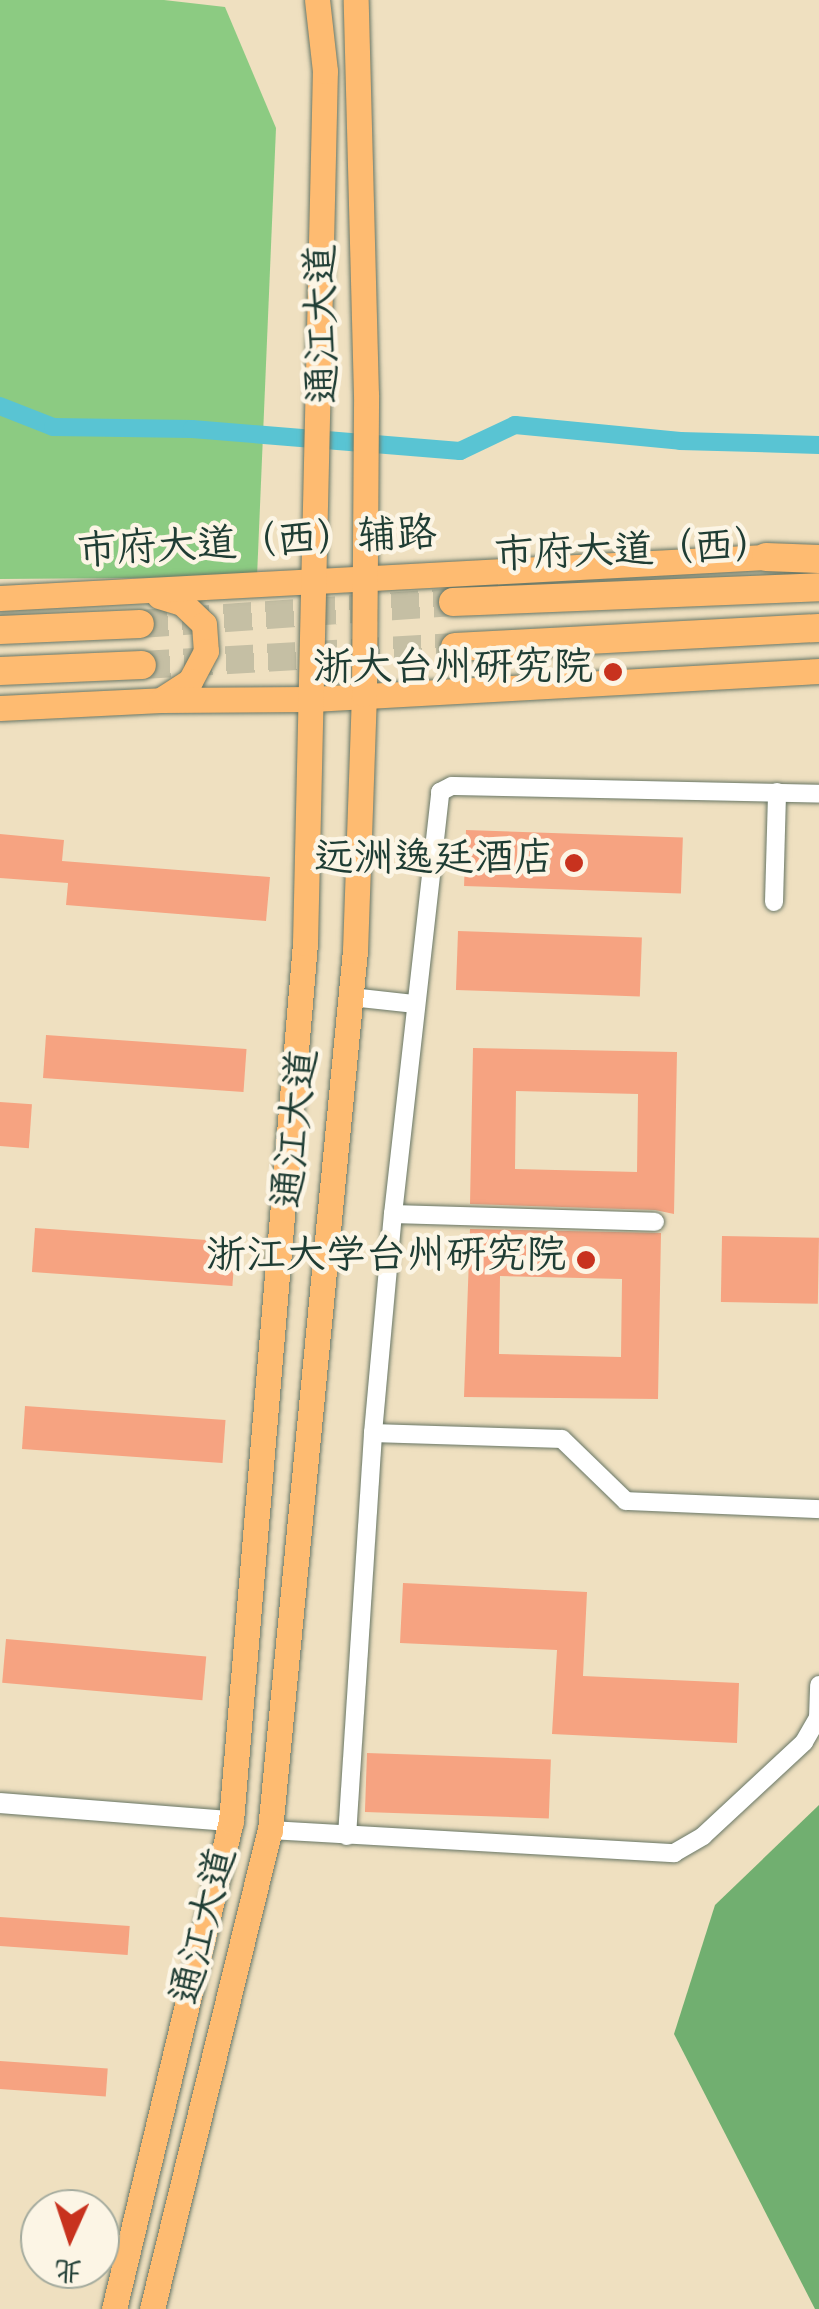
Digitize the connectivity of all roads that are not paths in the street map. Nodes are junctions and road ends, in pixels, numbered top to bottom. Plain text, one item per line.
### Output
1 (317, 0) edge
2 (356, 0) edge
3 (318, 431) junction
4 (365, 433) junction
5 (766, 557) joint
6 (819, 557) edge
7 (364, 576) junction
8 (314, 581) junction
9 (819, 587) edge
10 (150, 593) junction
11 (0, 598) edge
12 (453, 602) tunnel mouth
13 (140, 624) tunnel mouth
14 (0, 630) edge
15 (811, 630) edge
16 (455, 647) tunnel mouth
17 (142, 665) tunnel mouth
18 (0, 671) edge
19 (819, 671) edge
20 (364, 694) junction
21 (312, 699) junction
22 (161, 700) junction
23 (0, 708) edge
24 (776, 792) junction
25 (819, 794) edge
26 (774, 902) dead end
27 (351, 997) junction
28 (414, 1004) junction
29 (393, 1214) junction
30 (655, 1222) dead end
31 (372, 1433) junction
32 (819, 1509) edge
33 (819, 1685) edge
34 (0, 1804) edge
35 (231, 1822) junction
36 (270, 1830) junction
37 (347, 1836) junction
38 (114, 2309) edge
39 (152, 2309) edge

1 - 3 main road, 通江大道
2 - 4 main road, 通江大道
3 - 4 main road
3 - 8 main road, 通江大道
4 - 7 main road, 通江大道
5 - 6 highway
5 - 7 main road, 市府大道（西）辅路
7 - 8 main road, 市府大道（西）辅路
7 - 20 main road, 通江大道
8 - 10 main road, 市府大道（西）辅路
8 - 21 main road, 通江大道
9 - 12 highway, 市府大道（西）
10 - 11 main road, 市府大道（西）辅路
10 - 22 main road
13 - 14 highway
15 - 16 highway, 市府大道（西）
17 - 18 highway
19 - 20 main road
20 - 21 main road
20 - 27 main road, 通江大道
21 - 22 main road
21 - 35 main road, 通江大道
22 - 23 main road
24 - 25 street
24 - 26 street
24 - 28 street
27 - 28 street
27 - 36 main road, 通江大道
28 - 29 street
29 - 30 street
29 - 31 street
31 - 32 street
31 - 37 street
33 - 37 street
34 - 35 street
35 - 38 main road, 通江大道
36 - 37 street
36 - 39 main road, 通江大道

